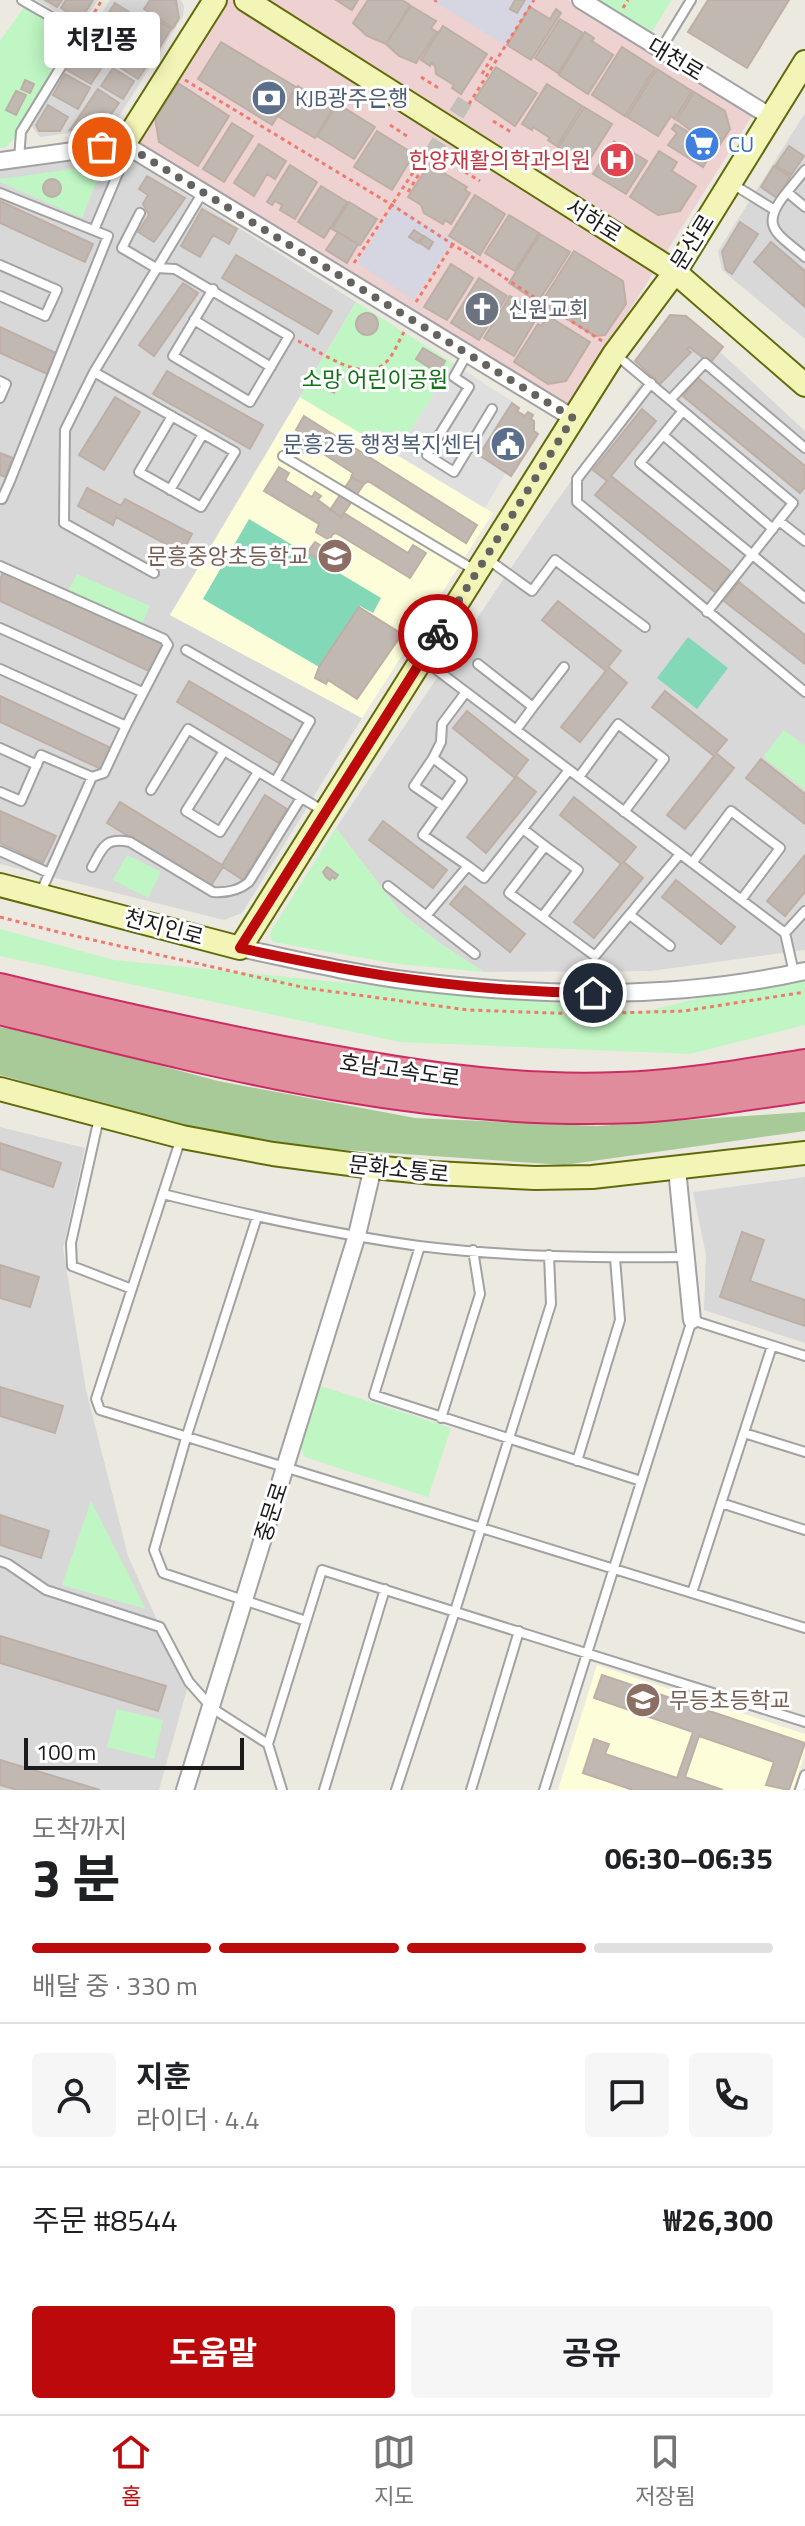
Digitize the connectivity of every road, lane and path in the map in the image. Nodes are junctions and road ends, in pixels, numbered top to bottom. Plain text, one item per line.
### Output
1 (22, 0) edge
2 (102, 0) edge
3 (215, 0) edge
4 (246, 0) edge
5 (534, 0) edge
6 (581, 0) edge
7 (691, 0) edge
8 (81, 34) junction
9 (660, 50) junction
10 (492, 57) dead end
11 (805, 62) edge
12 (482, 74) dead end
13 (180, 77) dead end
14 (421, 77) dead end
15 (440, 89) dead end
16 (469, 104) tunnel mouth
17 (771, 117) junction
18 (493, 121) dead end
19 (390, 125) dead end
20 (511, 132) dead end
21 (410, 138) dead end
22 (427, 151) tunnel mouth
23 (123, 155) junction
24 (19, 159) junction
25 (0, 161) edge
26 (805, 170) edge
27 (465, 172) dead end
28 (419, 174) dead end
29 (480, 181) dead end
30 (730, 183) junction
31 (203, 192) junction
32 (408, 192) dead end
33 (787, 192) junction
34 (0, 193) edge
35 (392, 205) junction
36 (805, 207) edge
37 (773, 209) junction
38 (140, 213) dead end
39 (94, 230) junction
40 (453, 244) junction
41 (805, 257) edge
42 (354, 263) dead end
43 (0, 265) edge
44 (156, 268) junction
45 (675, 272) junction
46 (213, 289) junction
47 (0, 296) edge
48 (416, 302) dead end
49 (194, 320) junction
50 (404, 332) dead end
51 (289, 336) junction
52 (610, 348) junction
53 (467, 354) junction
54 (271, 367) junction
55 (94, 372) junction
56 (0, 381) edge
57 (651, 383) junction
58 (805, 385) edge
59 (0, 398) edge
60 (670, 400) junction
61 (492, 409) dead end
62 (682, 412) junction
63 (172, 416) junction
64 (573, 418) junction
65 (203, 434) junction
66 (663, 435) junction
67 (805, 448) edge
68 (283, 456) dead end
69 (170, 490) junction
70 (0, 499) edge
71 (776, 525) junction
72 (805, 541) edge
73 (753, 554) junction
74 (482, 564) junction
75 (0, 566) edge
76 (154, 573) dead end
77 (805, 598) edge
78 (707, 612) junction
79 (645, 627) dead end
80 (0, 628) edge
81 (186, 650) dead end
82 (422, 659) junction
83 (478, 664) dead end
84 (564, 667) dead end
85 (0, 669) edge
86 (142, 692) junction
87 (466, 692) junction
88 (805, 692) edge
89 (533, 707) junction
90 (126, 726) junction
91 (516, 730) junction
92 (0, 748) edge
93 (224, 751) junction
94 (433, 758) junction
95 (37, 765) junction
96 (569, 770) junction
97 (258, 772) junction
98 (92, 777) junction
99 (579, 777) junction
100 (275, 782) junction
101 (151, 790) dead end
102 (0, 792) edge
103 (301, 798) junction
104 (443, 806) junction
105 (624, 812) junction
106 (325, 813) junction
107 (523, 829) junction
108 (545, 846) junction
109 (0, 851) edge
110 (680, 854) junction
111 (692, 863) junction
112 (468, 866) junction
113 (92, 867) dead end
114 (49, 873) junction
115 (0, 885) edge
116 (388, 886) dead end
117 (39, 895) junction
118 (741, 900) junction
119 (805, 911) edge
120 (630, 915) junction
121 (426, 916) junction
122 (542, 917) junction
123 (785, 933) junction
124 (670, 946) dead end
125 (240, 948) junction
126 (475, 954) dead end
127 (800, 972) edge
128 (0, 988) edge
129 (0, 1010) edge
130 (805, 1064) edge
131 (805, 1087) edge
132 (0, 1089) edge
133 (100, 1115) junction
134 (182, 1137) junction
135 (805, 1153) edge
136 (373, 1167) junction
137 (677, 1169) junction
138 (163, 1194) junction
139 (257, 1217) junction
140 (357, 1235) junction
141 (420, 1246) junction
142 (473, 1250) junction
143 (549, 1255) junction
144 (687, 1257) junction
145 (615, 1258) junction
146 (132, 1289) junction
147 (692, 1320) junction
148 (772, 1346) junction
149 (805, 1356) edge
150 (441, 1418) junction
151 (744, 1433) junction
152 (186, 1438) junction
153 (508, 1439) junction
154 (805, 1452) edge
155 (577, 1461) junction
156 (285, 1467) junction
157 (641, 1481) junction
158 (721, 1503) junction
159 (481, 1528) junction
160 (805, 1530) edge
161 (0, 1561) edge
162 (614, 1568) junction
163 (385, 1589) junction
164 (692, 1593) junction
165 (243, 1600) junction
166 (455, 1611) junction
167 (306, 1621) junction
168 (805, 1628) edge
169 (519, 1631) junction
170 (587, 1652) junction
171 (212, 1708) junction
172 (805, 1722) edge
173 (268, 1744) junction
174 (805, 1775) edge
175 (185, 1790) edge
176 (282, 1790) edge
177 (324, 1790) edge
178 (396, 1790) edge
179 (471, 1790) edge
180 (544, 1790) edge
181 (800, 1790) edge

1 - 8 lane
2 - 8 path
3 - 23 street
4 - 45 street, 서하로
5 - 16 path
6 - 9 street, 대천로
7 - 9 lane
8 - 24 lane
9 - 17 street, 대천로
10 - 12 path
11 - 17 street, 문산로
13 - 35 path
14 - 15 path
17 - 30 street, 문산로
18 - 20 path
19 - 21 path
22 - 35 path
23 - 24 street
23 - 31 street
23 - 39 lane
24 - 25 street
26 - 33 lane
27 - 29 path
28 - 32 path
30 - 37 lane
30 - 45 street, 문산로
31 - 44 lane
31 - 53 street
33 - 36 lane
33 - 37 lane
34 - 39 lane
35 - 40 path
35 - 42 path
37 - 41 lane
38 - 44 lane
39 - 70 lane
40 - 48 path
40 - 52 path
43 - 47 lane
44 - 46 lane
44 - 55 lane
45 - 52 street, 문산로
45 - 58 street, 서하로
46 - 49 lane
46 - 51 lane
49 - 54 lane
49 - 54 lane
50 - 51 path
51 - 54 lane
52 - 57 lane
52 - 64 street, 문산로
53 - 61 lane
53 - 64 street
55 - 63 lane
55 - 76 lane
56 - 59 lane
57 - 60 lane
57 - 78 lane
60 - 62 lane
60 - 67 lane
62 - 66 lane
62 - 71 lane
63 - 65 lane
63 - 69 lane
64 - 74 street, 문산로
65 - 69 lane
65 - 69 lane
66 - 71 lane
66 - 73 lane
68 - 74 lane
71 - 72 lane
71 - 73 lane
73 - 77 lane
73 - 78 lane
74 - 79 lane
74 - 82 street, 문산로
75 - 86 lane
78 - 88 lane
80 - 86 lane
81 - 100 lane
82 - 87 lane
82 - 106 street, 문산로
83 - 89 lane
84 - 89 lane
85 - 90 lane
86 - 90 lane
87 - 91 lane
87 - 94 lane
89 - 91 lane
90 - 98 lane
91 - 96 lane
92 - 95 lane
93 - 97 lane
93 - 97 lane
93 - 101 lane
94 - 104 lane
94 - 104 lane
95 - 98 lane
95 - 102 lane
96 - 99 lane
96 - 107 lane
97 - 100 lane
98 - 114 lane
99 - 105 lane
99 - 105 lane
100 - 103 lane
103 - 106 lane
103 - 113 lane
104 - 112 lane
105 - 110 lane
106 - 125 street, 문산로
107 - 108 lane
107 - 112 lane
108 - 122 lane
108 - 122 lane
109 - 114 lane
110 - 111 lane
110 - 120 lane
111 - 118 lane
111 - 118 lane
112 - 121 lane
114 - 117 lane
115 - 117 street, 천지인로
116 - 121 lane
117 - 125 street, 천지인로
118 - 123 lane
119 - 123 lane
120 - 122 lane
120 - 124 lane
121 - 126 lane
123 - 127 lane
125 - 127 street, 천지인로
128 - 130 highway, 호남고속도로
129 - 131 highway, 호남고속도로
132 - 133 street, 문화소통로
133 - 134 street, 문화소통로
133 - 146 lane
134 - 136 street, 문화소통로
134 - 138 lane
135 - 137 street, 문화소통로
136 - 137 street, 문화소통로
136 - 140 street, 중문로
137 - 144 street
138 - 139 lane
138 - 146 lane
139 - 140 lane
139 - 152 lane
140 - 141 lane
140 - 156 street, 중문로
141 - 142 lane
141 - 150 lane
142 - 143 lane
142 - 150 lane
143 - 145 lane
143 - 153 lane
144 - 145 lane
144 - 147 street
145 - 155 lane
146 - 152 lane
147 - 148 lane
147 - 157 lane
148 - 149 lane
148 - 151 lane
150 - 153 lane
151 - 154 lane
151 - 158 lane
152 - 156 lane
152 - 165 lane
153 - 155 lane
153 - 159 lane
155 - 157 lane
156 - 159 lane
156 - 165 street, 중문로
157 - 162 lane
158 - 160 lane
158 - 164 lane
159 - 162 lane
159 - 166 lane
161 - 171 lane
162 - 164 lane
162 - 170 lane
163 - 166 lane
163 - 167 lane
163 - 177 lane
164 - 168 lane
165 - 167 lane
165 - 171 street, 중문로
166 - 169 lane
166 - 178 lane
167 - 173 lane
169 - 170 lane
169 - 179 lane
170 - 172 lane
170 - 180 lane
171 - 173 lane
171 - 175 street, 중문로
173 - 176 lane
174 - 181 lane

